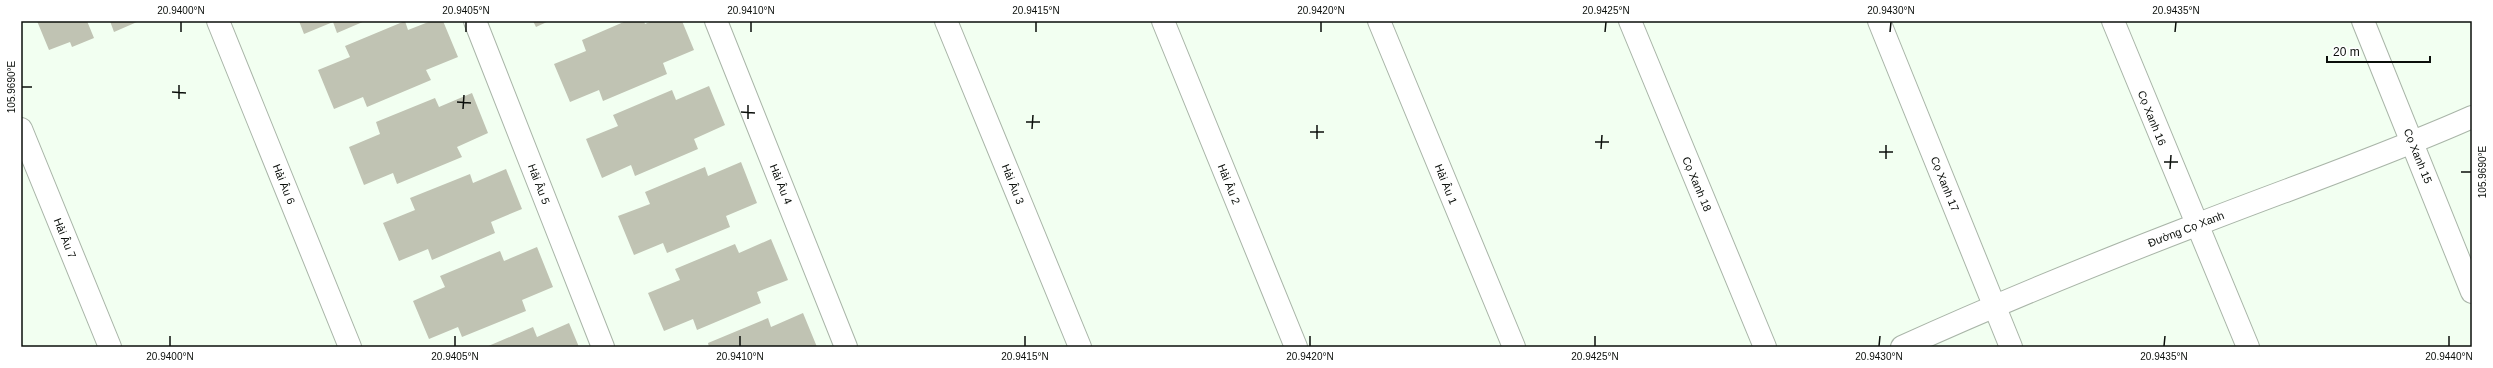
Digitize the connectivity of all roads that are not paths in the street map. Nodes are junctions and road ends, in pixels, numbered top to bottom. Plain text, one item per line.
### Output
1 (218, 21) edge
2 (475, 21) edge
3 (716, 21) edge
4 (946, 21) edge
5 (1163, 21) edge
6 (1379, 21) edge
7 (1630, 21) edge
8 (1879, 21) edge
9 (2113, 21) edge
10 (2363, 21) edge
11 (2472, 117) edge
12 (21, 129) edge
13 (2413, 143) junction
14 (2196, 225) junction
15 (2472, 292) edge
16 (1994, 306) junction
17 (110, 347) edge
18 (350, 347) edge
19 (604, 347) edge
20 (846, 347) edge
21 (1080, 347) edge
22 (1296, 347) edge
23 (1514, 347) edge
24 (1765, 347) edge
25 (1902, 347) edge
26 (2011, 347) edge
27 (2248, 347) edge

1 - 18 street, Hải Âu 6
2 - 19 street, Hải Âu 5
3 - 20 street, Hải Âu 4
4 - 21 street, Hải Âu 3
5 - 22 street, Hải Âu 2
6 - 23 street, Hải Âu 1
7 - 24 street, Cọ Xanh 18
8 - 16 street, Cọ Xanh 17
9 - 14 street, Cọ Xanh 16
10 - 13 street, Cọ Xanh 15
11 - 13 street, Đường Cọ Xanh
12 - 17 street, Hải Âu 7
13 - 14 street, Đường Cọ Xanh
13 - 15 street, Cọ Xanh 15
14 - 16 street, Đường Cọ Xanh
14 - 27 street, Cọ Xanh 16
16 - 25 street, Đường Cọ Xanh
16 - 26 street, Cọ Xanh 17

